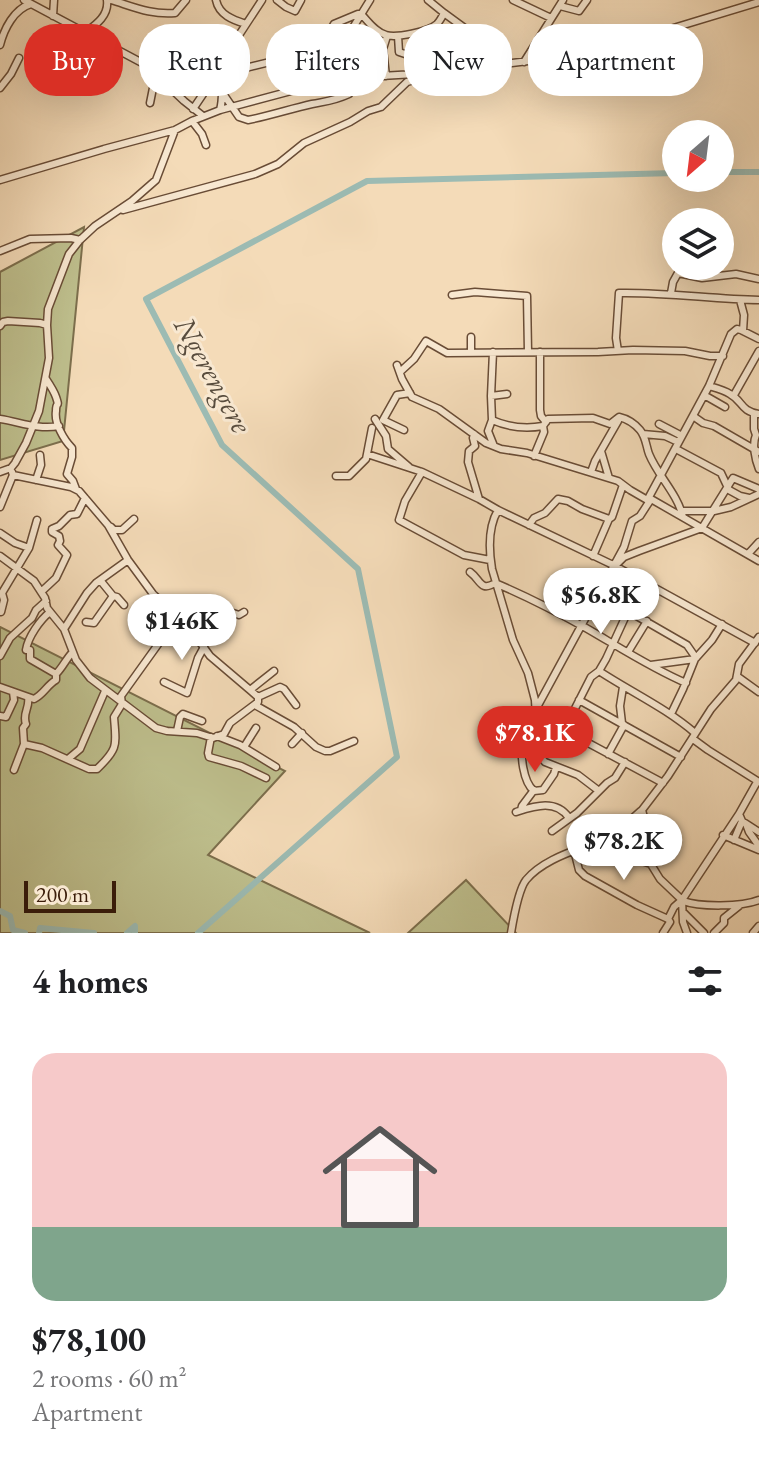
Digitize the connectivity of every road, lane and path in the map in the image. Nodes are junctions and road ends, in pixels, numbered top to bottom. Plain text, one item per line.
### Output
1 (54, 0) edge
2 (109, 0) edge
3 (186, 0) edge
4 (216, 0) edge
5 (262, 0) edge
6 (277, 0) edge
7 (301, 0) edge
8 (370, 0) edge
9 (428, 0) edge
10 (513, 0) edge
11 (587, 0) edge
12 (28, 2) edge
13 (759, 2) edge
14 (561, 3) edge
15 (444, 13) junction
16 (361, 14) junction
17 (53, 16) junction
18 (551, 18) junction
19 (70, 24) edge
20 (97, 24) edge
21 (246, 24) joint
22 (334, 24) edge
23 (355, 24) edge
24 (370, 24) edge
25 (459, 24) edge
26 (388, 36) edge
27 (398, 36) junction
28 (0, 43) edge
29 (404, 54) edge
30 (19, 58) dead end
31 (524, 62) junction
32 (512, 64) edge
33 (404, 82) edge
34 (0, 88) edge
35 (151, 96) edge
36 (179, 96) edge
37 (203, 96) edge
38 (224, 96) edge
39 (225, 96) edge
40 (268, 96) edge
41 (343, 96) edge
42 (150, 103) dead end
43 (232, 107) junction
44 (193, 109) junction
45 (220, 110) junction
46 (203, 116) junction
47 (192, 121) junction
48 (175, 130) junction
49 (206, 145) dead end
50 (0, 180) edge
51 (115, 213) junction
52 (80, 240) junction
53 (0, 251) edge
54 (759, 279) edge
55 (671, 293) junction
56 (452, 295) dead end
57 (740, 300) junction
58 (759, 300) edge
59 (47, 325) junction
60 (0, 326) edge
61 (743, 331) junction
62 (471, 337) dead end
63 (759, 339) edge
64 (618, 351) junction
65 (759, 351) edge
66 (493, 352) junction
67 (528, 352) junction
68 (540, 352) junction
69 (471, 353) junction
70 (723, 356) junction
71 (400, 371) junction
72 (46, 379) junction
73 (709, 386) junction
74 (410, 393) junction
75 (507, 394) dead end
76 (397, 395) junction
77 (704, 395) junction
78 (491, 396) junction
79 (733, 396) junction
80 (756, 413) edge
81 (693, 416) junction
82 (620, 417) junction
83 (0, 419) edge
84 (375, 419) dead end
85 (492, 420) junction
86 (544, 424) junction
87 (648, 424) dead end
88 (659, 424) dead end
89 (59, 426) junction
90 (33, 427) junction
91 (372, 428) dead end
92 (404, 430) dead end
93 (474, 434) junction
94 (646, 434) junction
95 (757, 435) edge
96 (679, 442) junction
97 (494, 446) junction
98 (601, 451) junction
99 (757, 451) edge
100 (367, 454) junction
101 (40, 455) dead end
102 (534, 456) junction
103 (412, 469) junction
104 (759, 469) edge
105 (0, 472) edge
106 (12, 472) junction
107 (422, 472) junction
108 (591, 472) junction
109 (661, 475) junction
110 (336, 476) dead end
111 (609, 478) junction
112 (36, 480) junction
113 (623, 485) junction
114 (727, 487) junction
115 (76, 489) junction
116 (759, 492) edge
117 (85, 498) junction
118 (749, 498) junction
119 (479, 499) junction
120 (650, 500) junction
121 (0, 507) edge
122 (498, 510) junction
123 (714, 511) junction
124 (682, 514) junction
125 (134, 519) dead end
126 (609, 519) junction
127 (37, 520) dead end
128 (108, 525) junction
129 (529, 525) junction
130 (702, 528) junction
131 (0, 533) edge
132 (759, 542) edge
133 (29, 548) junction
134 (748, 554) junction
135 (0, 556) edge
136 (593, 556) junction
137 (128, 560) junction
138 (490, 560) junction
139 (759, 561) edge
140 (614, 566) junction
141 (17, 567) junction
142 (470, 572) dead end
143 (100, 580) junction
144 (644, 581) junction
145 (495, 583) junction
146 (41, 592) junction
147 (113, 596) junction
148 (46, 601) junction
149 (124, 605) dead end
150 (628, 611) junction
151 (1, 612) edge
152 (50, 612) junction
153 (244, 612) dead end
154 (177, 615) junction
155 (57, 621) junction
156 (647, 621) junction
157 (70, 622) junction
158 (86, 622) dead end
159 (722, 624) junction
160 (582, 626) junction
161 (189, 627) junction
162 (64, 629) junction
163 (757, 640) edge
164 (613, 644) junction
165 (204, 647) junction
166 (628, 652) junction
167 (72, 653) junction
168 (0, 656) edge
169 (696, 659) junction
170 (651, 665) junction
171 (274, 671) dead end
172 (599, 671) junction
173 (56, 674) junction
174 (738, 677) junction
175 (164, 682) dead end
176 (686, 683) junction
177 (0, 687) edge
178 (623, 687) junction
179 (250, 690) junction
180 (105, 691) junction
181 (13, 692) junction
182 (759, 692) edge
183 (30, 700) junction
184 (579, 700) junction
185 (256, 701) junction
186 (122, 704) junction
187 (296, 705) dead end
188 (536, 709) junction
189 (671, 714) junction
190 (0, 716) edge
191 (536, 718) junction
192 (202, 721) dead end
193 (623, 724) junction
194 (256, 728) dead end
195 (564, 730) junction
196 (177, 731) junction
197 (302, 733) junction
198 (214, 736) junction
199 (694, 736) junction
200 (354, 741) dead end
201 (523, 743) junction
202 (24, 744) junction
203 (292, 744) dead end
204 (244, 747) junction
205 (608, 754) junction
206 (681, 757) junction
207 (540, 758) junction
208 (68, 759) junction
209 (625, 762) junction
210 (276, 767) dead end
211 (556, 767) junction
212 (14, 770) dead end
213 (524, 770) junction
214 (266, 778) dead end
215 (758, 782) edge
216 (663, 783) junction
217 (534, 790) junction
218 (599, 791) junction
219 (642, 810) junction
220 (569, 818) junction
221 (742, 820) junction
222 (552, 831) dead end
223 (759, 832) edge
224 (723, 835) junction
225 (601, 839) junction
226 (734, 840) junction
227 (759, 848) edge
228 (574, 850) junction
229 (651, 864) junction
230 (682, 900) junction
231 (759, 900) edge
232 (739, 906) junction
233 (682, 911) junction
234 (669, 921) junction
235 (759, 926) edge
236 (675, 932) edge
237 (511, 933) edge
238 (663, 933) edge
239 (687, 933) edge
240 (704, 933) edge
241 (714, 933) edge
242 (753, 933) edge

1 - 17 street
2 - 3 street
2 - 20 street
4 - 21 street
5 - 21 street
6 - 7 street
8 - 16 street
9 - 15 street
10 - 18 street
11 - 14 street
12 - 17 street
12 - 28 street
13 - 31 street
14 - 18 street
15 - 25 street
15 - 27 street
16 - 22 street
16 - 23 street
16 - 24 street
17 - 19 street
18 - 31 street
26 - 27 street
27 - 29 street
30 - 34 street
31 - 32 street
33 - 51 street
35 - 42 street
36 - 44 street
37 - 44 street
38 - 45 street
39 - 43 street
40 - 43 street
41 - 43 street
43 - 45 street
44 - 46 street
45 - 46 street
46 - 47 street
47 - 48 street
47 - 49 street
48 - 50 street
48 - 51 street
51 - 52 street
52 - 53 street
52 - 59 street
54 - 55 street
55 - 57 street
55 - 64 street
56 - 67 street
57 - 58 street
57 - 61 street
59 - 60 street
59 - 72 street
61 - 63 street
61 - 70 street
62 - 69 street
64 - 68 street
64 - 70 street
65 - 79 street
66 - 67 street
66 - 69 street
66 - 78 street
67 - 68 street
68 - 86 street
69 - 71 street
70 - 73 street
71 - 74 street
71 - 76 street
72 - 89 street
72 - 90 street
73 - 77 street
73 - 79 street
74 - 76 street
74 - 93 street
75 - 78 street
76 - 92 street
77 - 79 street
77 - 81 street
78 - 85 street
79 - 80 street
80 - 95 street
81 - 96 street
81 - 99 street
82 - 86 street
82 - 94 street
82 - 98 street
83 - 90 street
84 - 103 street
85 - 86 street
85 - 97 street
86 - 102 street
87 - 94 street
88 - 96 street
89 - 90 street
89 - 115 street
90 - 106 street
91 - 100 street
93 - 97 street
93 - 119 street
94 - 96 street
94 - 109 street
95 - 99 street
96 - 109 street
96 - 114 street
97 - 102 street
98 - 108 street
98 - 111 street
99 - 104 street
100 - 103 street
100 - 110 street
101 - 112 street
102 - 108 street
103 - 107 street
105 - 106 street
106 - 112 street
106 - 121 street
107 - 119 street
107 - 138 street
108 - 111 street
109 - 120 street
109 - 124 street
111 - 113 street
112 - 115 street
113 - 120 street
113 - 126 street
114 - 116 street
114 - 118 street
114 - 123 street
115 - 117 street
116 - 118 street
117 - 128 street
117 - 146 street
118 - 123 street
119 - 122 street
120 - 124 street
120 - 140 street
122 - 129 street
122 - 138 street
123 - 124 street
123 - 130 street
124 - 130 street
125 - 128 street
126 - 129 street
126 - 136 street
127 - 133 street
128 - 137 street
129 - 136 street
130 - 134 street
130 - 140 street
131 - 133 street
132 - 134 street
133 - 141 street
134 - 139 street
135 - 141 street
136 - 140 street
137 - 143 street
137 - 154 street
138 - 145 street
140 - 144 street
140 - 160 street
141 - 146 street
141 - 151 street
142 - 145 street
143 - 147 street
143 - 157 street
144 - 150 street
144 - 159 street
145 - 160 street
145 - 188 street
146 - 148 street
147 - 149 street
147 - 158 street
148 - 152 street
148 - 168 street
150 - 156 street
150 - 164 street
152 - 155 street
152 - 173 street
153 - 161 street
154 - 161 street
154 - 186 street
155 - 157 street
155 - 162 street
156 - 166 street
156 - 169 street
157 - 162 street
159 - 163 street
159 - 169 street
160 - 164 street
160 - 188 street
161 - 165 street
162 - 167 street
163 - 174 street
164 - 166 street
164 - 172 street
165 - 175 street
165 - 179 street
166 - 170 street
167 - 173 street
167 - 180 street
169 - 170 street
169 - 176 street
170 - 176 street
171 - 179 street
172 - 178 street
172 - 184 street
173 - 183 street
174 - 182 street
174 - 199 street
176 - 189 street
177 - 181 street
178 - 189 street
178 - 193 street
179 - 185 street
180 - 186 street
180 - 208 street
181 - 183 street
181 - 190 street
183 - 202 street
184 - 193 street
184 - 195 street
185 - 187 street
185 - 197 street
185 - 198 street
186 - 196 street
186 - 208 street
188 - 191 street
189 - 199 street
191 - 195 street
191 - 201 street
192 - 196 street
193 - 205 street
193 - 206 street
194 - 204 street
195 - 205 street
196 - 198 street
197 - 200 street
197 - 203 street
198 - 204 street
198 - 214 street
199 - 206 street
199 - 215 street
201 - 207 street
201 - 213 street
202 - 208 street
202 - 212 street
204 - 210 street
205 - 209 street
206 - 216 street
207 - 211 street
207 - 213 street
209 - 216 street
209 - 218 street
211 - 217 street
211 - 218 street
213 - 217 street
215 - 221 street
216 - 219 street
217 - 220 street
218 - 220 street
219 - 225 street
219 - 229 street
220 - 222 street
221 - 223 street
221 - 224 street
221 - 226 street
221 - 227 street
224 - 226 street
224 - 230 street
225 - 228 street
225 - 229 street
226 - 227 street
228 - 234 street
228 - 237 street
229 - 230 street
230 - 232 street
230 - 233 street
230 - 234 street
231 - 232 street
232 - 241 street
233 - 239 street
233 - 240 street
234 - 236 street
234 - 238 street
235 - 242 street

